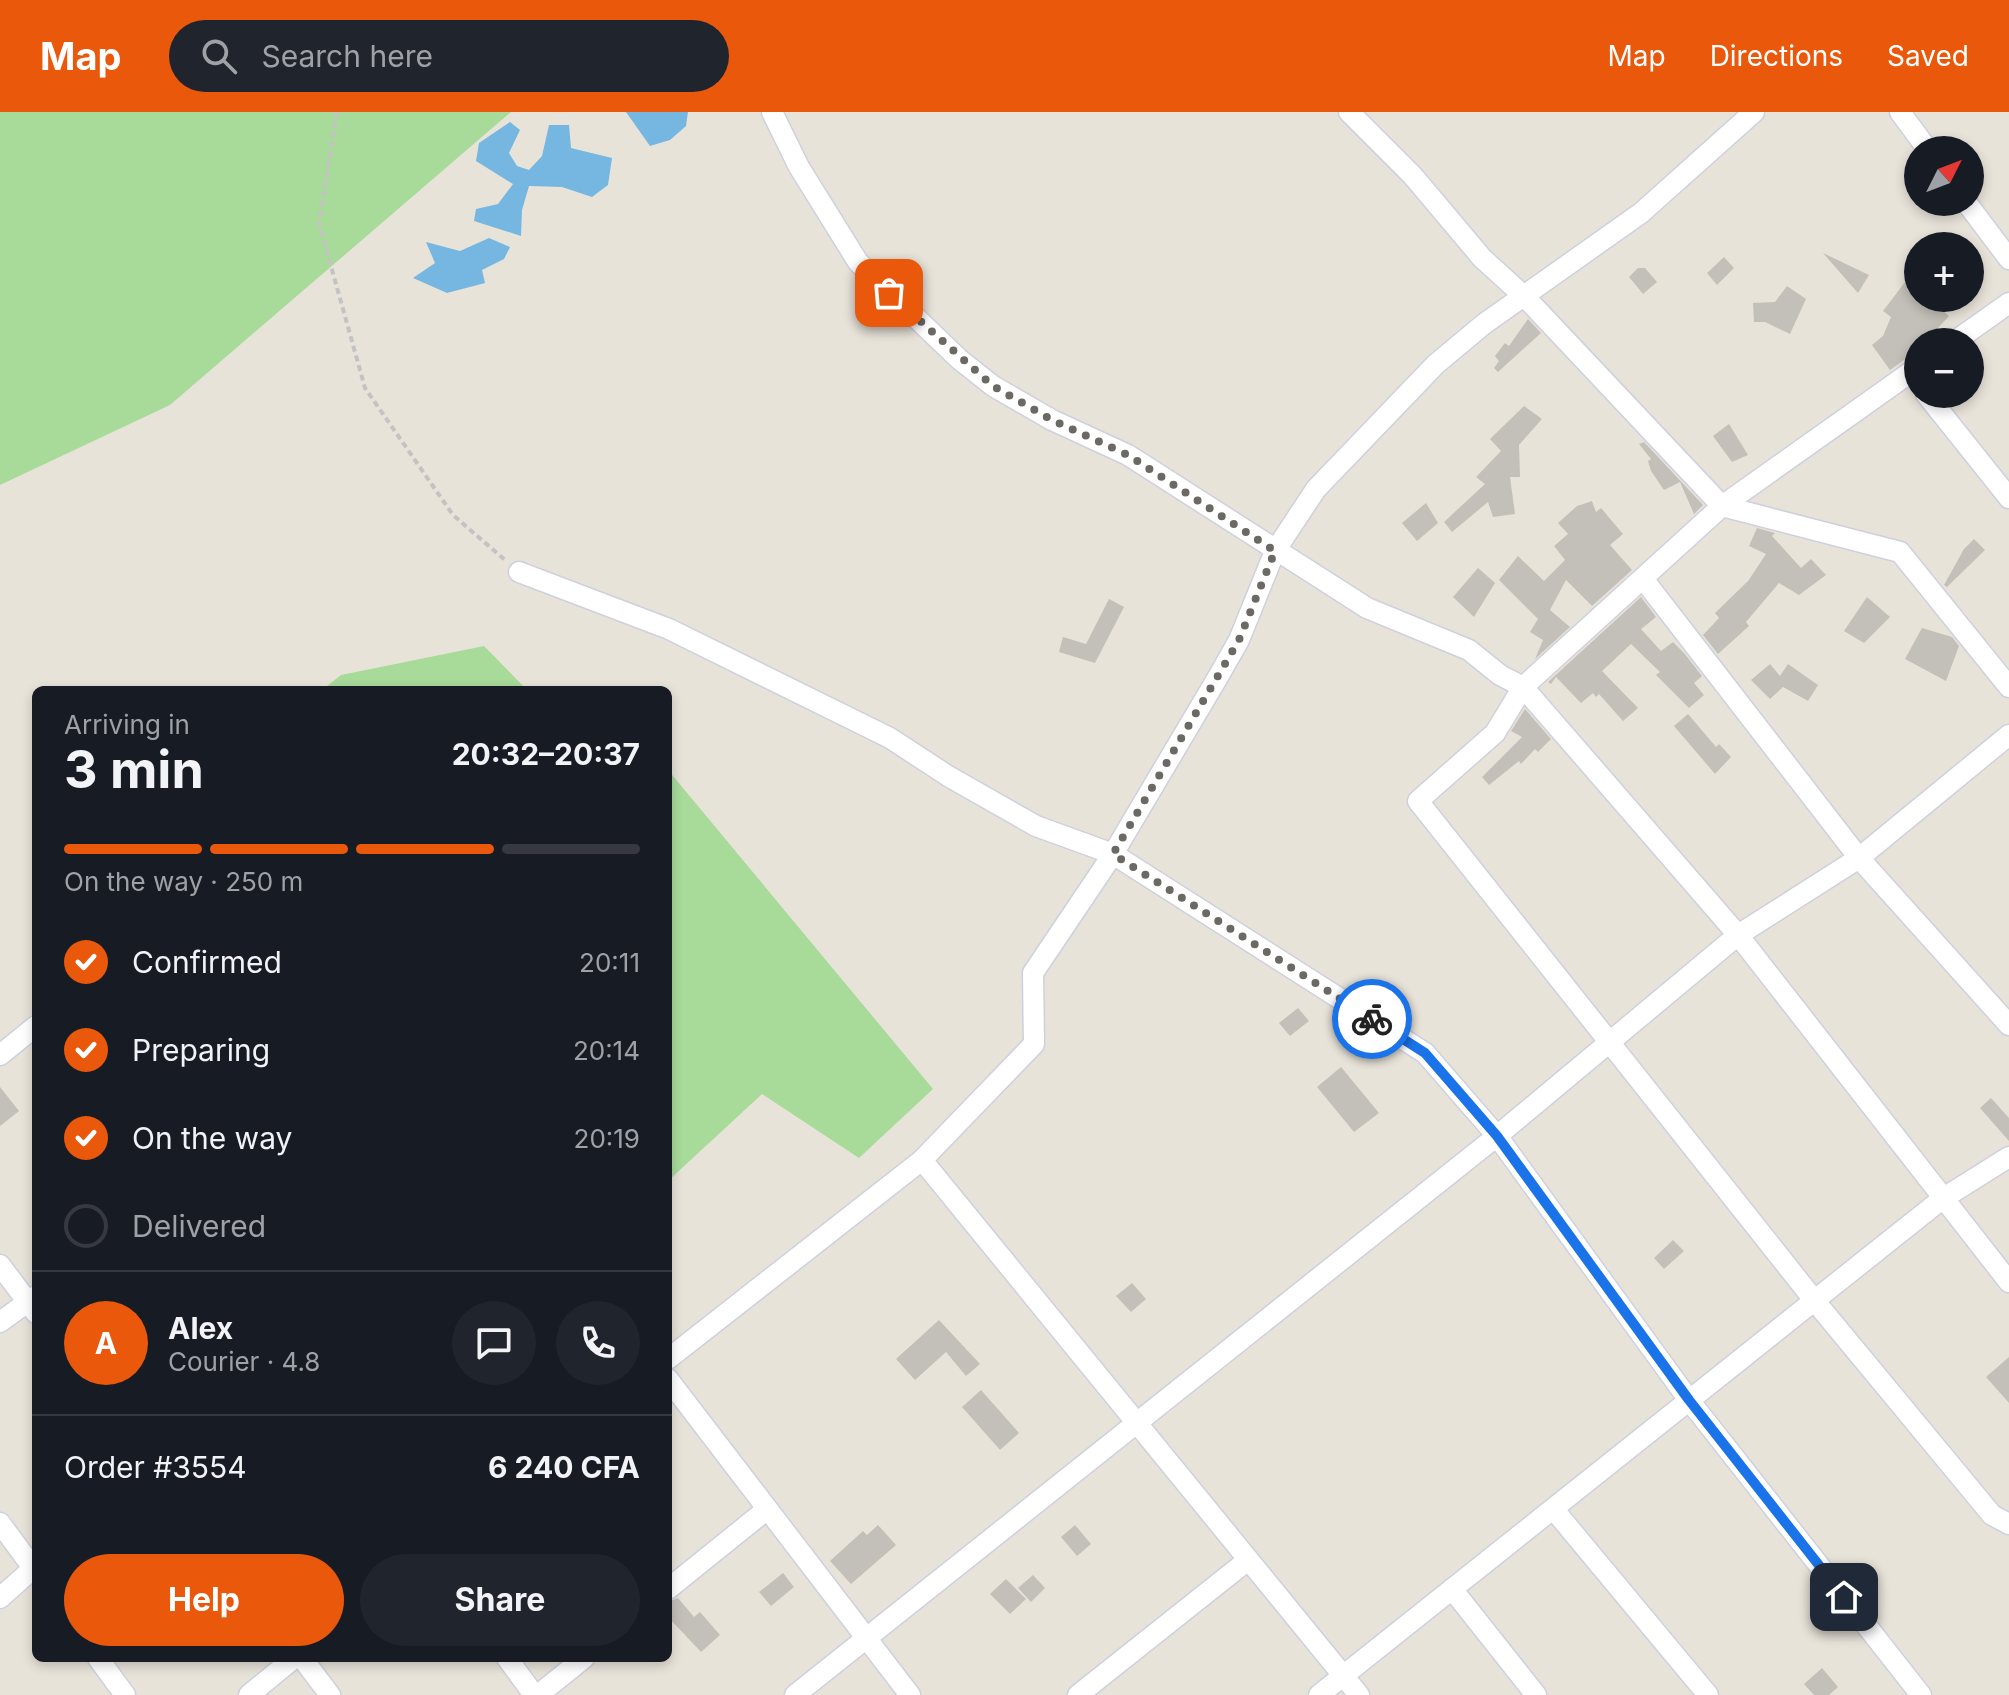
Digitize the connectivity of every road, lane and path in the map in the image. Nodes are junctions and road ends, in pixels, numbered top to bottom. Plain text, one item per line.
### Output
1 (337, 112) edge
2 (772, 112) edge
3 (1349, 112) edge
4 (1754, 112) edge
5 (1900, 112) edge
6 (1918, 136) edge
7 (1977, 216) edge
8 (2009, 259) edge
9 (1525, 297) junction
10 (2009, 303) edge
11 (1974, 328) edge
12 (1904, 382) edge
13 (1937, 408) edge
14 (2009, 498) edge
15 (1722, 506) junction
16 (1275, 551) junction
17 (519, 572) joint
18 (1644, 580) junction
19 (1523, 687) junction
20 (2009, 687) edge
21 (2009, 735) edge
22 (1113, 854) junction
23 (1859, 858) junction
24 (1738, 935) junction
25 (2009, 1025) edge
26 (32, 1033) edge
27 (1609, 1043) junction
28 (0, 1055) edge
29 (1497, 1136) junction
30 (2009, 1157) edge
31 (922, 1160) junction
32 (1942, 1199) junction
33 (0, 1265) edge
34 (2009, 1282) edge
35 (1814, 1300) junction
36 (32, 1303) edge
37 (32, 1305) edge
38 (0, 1322) edge
39 (672, 1356) edge
40 (672, 1384) edge
41 (1689, 1400) junction
42 (1136, 1423) junction
43 (766, 1510) junction
44 (1555, 1511) junction
45 (2000, 1520) edge
46 (0, 1523) edge
47 (2009, 1537) edge
48 (1248, 1560) junction
49 (32, 1564) edge
50 (32, 1571) edge
51 (672, 1586) edge
52 (1452, 1589) junction
53 (0, 1598) edge
54 (866, 1638) junction
55 (101, 1662) edge
56 (289, 1662) edge
57 (305, 1662) edge
58 (510, 1662) edge
59 (579, 1662) edge
60 (1343, 1676) junction
61 (125, 1695) edge
62 (249, 1695) edge
63 (330, 1695) edge
64 (536, 1695) edge
65 (795, 1695) edge
66 (910, 1695) edge
67 (1078, 1695) edge
68 (1319, 1695) edge
69 (1359, 1695) edge
70 (1536, 1695) edge
71 (1708, 1695) edge
72 (1921, 1695) edge

1 - 17 path
2 - 16 street
3 - 9 street
4 - 9 street
5 - 6 street
7 - 8 street
9 - 15 street
9 - 16 street
10 - 11 street
12 - 15 street
13 - 14 street
15 - 18 street
15 - 20 street
16 - 19 street
16 - 22 street
17 - 22 street
18 - 19 street
18 - 23 street
19 - 24 street
19 - 27 street
21 - 23 street
22 - 29 street
22 - 31 street
23 - 24 street
23 - 25 street
24 - 27 street
24 - 32 street
26 - 28 street
27 - 29 street
27 - 35 street
29 - 41 street
29 - 42 street
30 - 32 street
31 - 39 street
31 - 42 street
32 - 34 street
32 - 35 street
33 - 36 street
35 - 41 street
35 - 45 street
37 - 38 street
40 - 43 street
41 - 44 street
41 - 72 street
42 - 48 street
42 - 54 street
43 - 51 street
43 - 54 street
44 - 52 street
44 - 71 street
45 - 47 street
46 - 49 street
48 - 60 street
48 - 67 street
50 - 53 street
52 - 60 street
52 - 70 street
54 - 65 street
54 - 66 street
55 - 61 street
56 - 62 street
57 - 63 street
58 - 64 street
59 - 64 street
60 - 68 street
60 - 69 street

